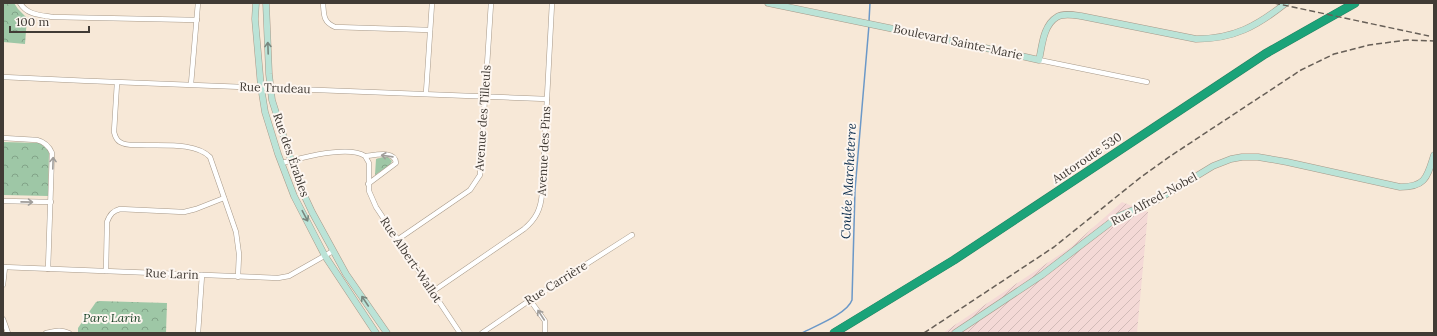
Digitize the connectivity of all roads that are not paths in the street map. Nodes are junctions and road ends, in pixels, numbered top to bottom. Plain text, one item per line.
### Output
1 (20, 3) edge
2 (198, 3) edge
3 (256, 3) edge
4 (266, 3) edge
5 (323, 3) edge
6 (432, 3) edge
7 (491, 3) edge
8 (552, 3) edge
9 (768, 3) edge
10 (1286, 3) edge
11 (1355, 3) edge
12 (197, 20) junction
13 (430, 30) junction
14 (1039, 60) junction
15 (3, 77) edge
16 (1147, 82) dead end
17 (116, 83) junction
18 (191, 84) junction
19 (261, 87) junction
20 (270, 87) junction
21 (426, 93) junction
22 (486, 96) junction
23 (546, 98) junction
24 (3, 138) edge
25 (1434, 155) edge
26 (366, 156) junction
27 (291, 161) junction
28 (282, 163) junction
29 (368, 184) junction
30 (224, 198) junction
31 (3, 201) edge
32 (51, 202) junction
33 (632, 235) dead end
34 (397, 240) junction
35 (333, 251) junction
36 (325, 256) junction
37 (4, 267) edge
38 (48, 269) junction
39 (106, 271) junction
40 (202, 275) junction
41 (238, 277) junction
42 (3, 285) edge
43 (432, 292) junction
44 (530, 300) junction
45 (3, 319) edge
46 (8, 333) edge
47 (46, 333) edge
48 (69, 333) edge
49 (198, 333) edge
50 (376, 333) edge
51 (386, 333) edge
52 (460, 333) edge
53 (482, 333) edge
54 (545, 333) edge
55 (834, 333) edge
56 (955, 333) edge

1 - 12 street
2 - 12 street
3 - 19 street, Rue des Érables
20 -> 4 street, Rue des Érables
5 - 13 street
6 - 13 street
7 - 22 street, Avenue des Tilleuls
8 - 23 street, Avenue des Pins
9 - 14 street, Boulevard Sainte-Marie
10 - 14 street
11 - 55 highway, Autoroute 530
12 - 18 street
13 - 21 street
14 - 16 street, Boulevard Sainte-Marie
15 - 17 street, Rue Trudeau
17 - 18 street, Rue Trudeau
17 - 30 street
18 - 19 street, Rue Trudeau
19 - 20 street, Rue Trudeau
19 - 28 street, Rue des Érables
20 - 21 street, Rue Trudeau
20 - 27 street, Rue des Érables
21 - 22 street, Rue Trudeau
22 - 23 street, Rue Trudeau
22 - 34 street, Avenue des Tilleuls
23 - 43 street, Avenue des Pins
32 -> 24 street
25 - 56 street, Rue Alfred-Nobel
26 - 27 street
26 - 29 street, Rue Albert-Wallot
29 -> 26 street
27 - 28 street
27 - 35 street, Rue des Érables
28 -> 36 street, Rue des Érables
29 - 34 street, Rue Albert-Wallot
30 - 39 street
30 - 41 street
31 -> 32 street
32 - 38 street
33 - 44 street, Rue Carrière
34 - 43 street, Rue Albert-Wallot
35 - 36 street, Rue Larin
51 -> 35 street, Rue des Érables
36 - 41 street, Rue Larin
36 - 50 street, Rue des Érables
37 - 38 street, Rue Larin
37 - 42 street
38 - 39 street, Rue Larin
39 - 40 street, Rue Larin
40 - 41 street, Rue Larin
40 - 49 street
43 - 52 street, Rue Albert-Wallot
44 - 53 street, Rue Carrière
54 -> 44 street
45 - 46 street
47 - 48 street

